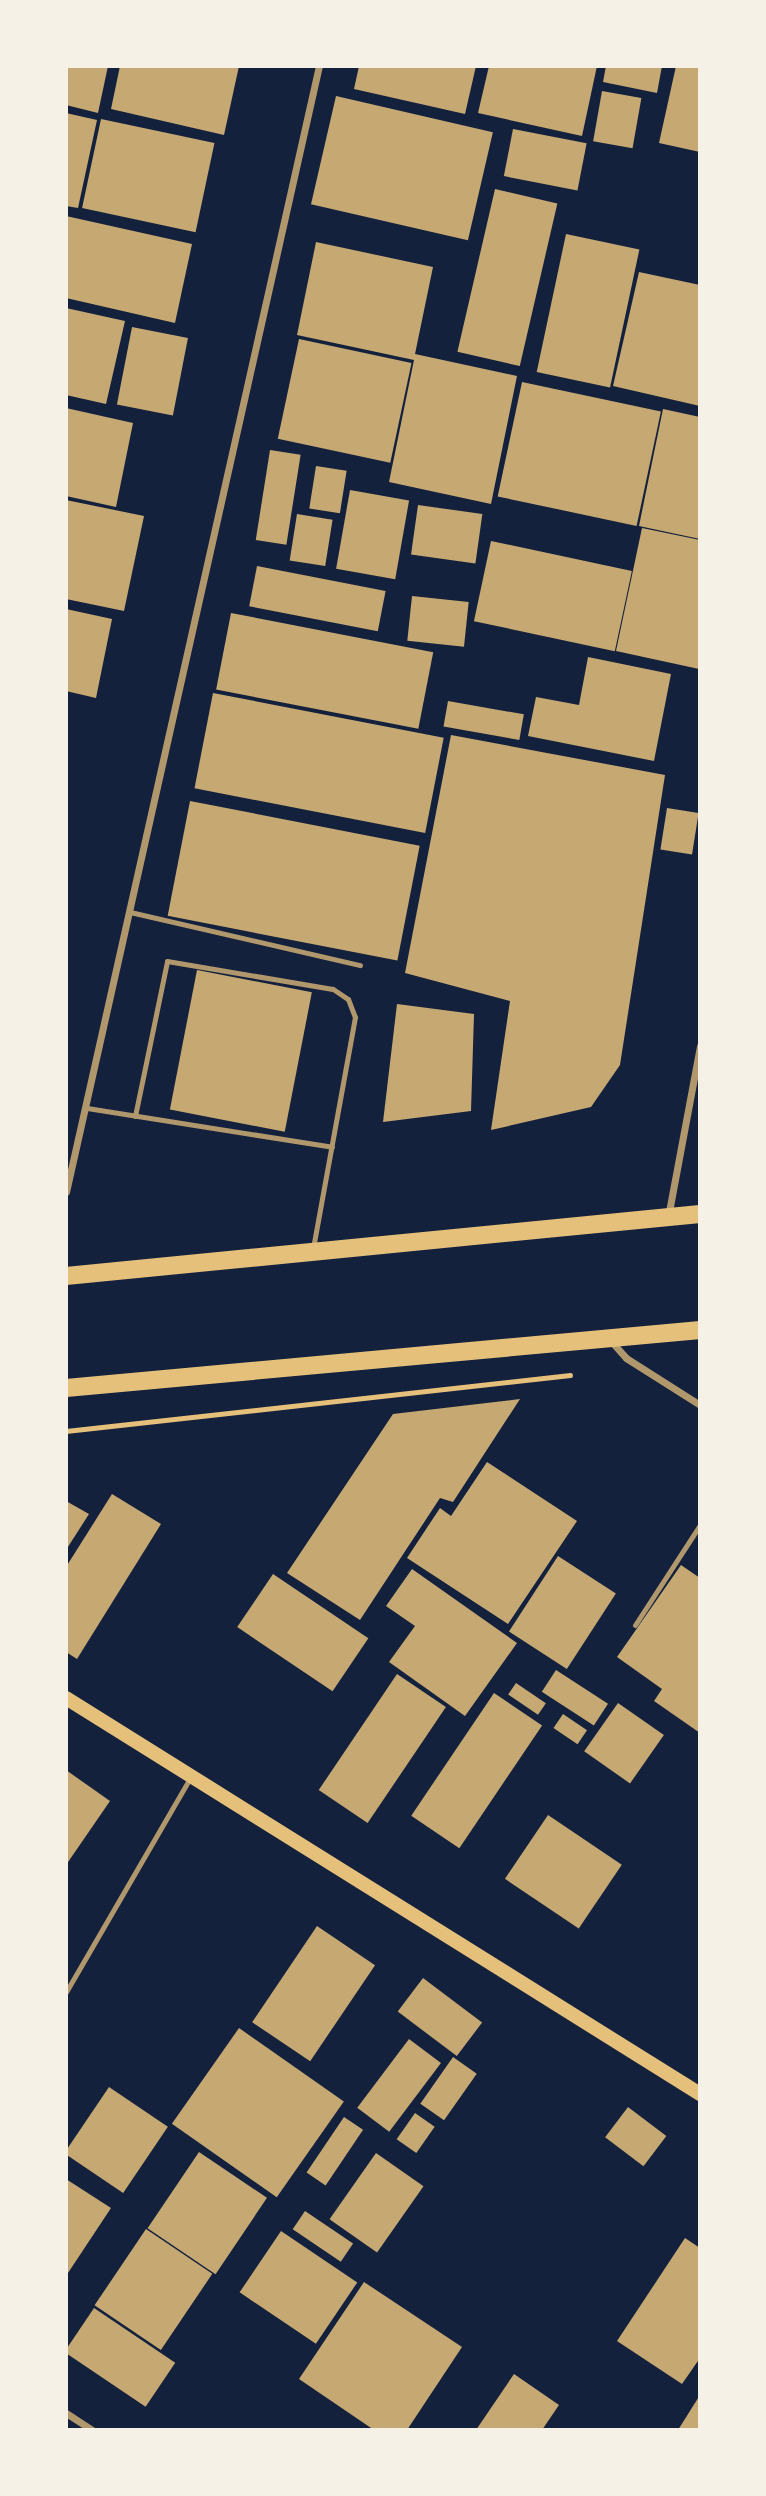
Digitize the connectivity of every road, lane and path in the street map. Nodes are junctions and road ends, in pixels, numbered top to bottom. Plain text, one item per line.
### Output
1 (319, 66) edge
2 (130, 912) junction
3 (360, 965) dead end
4 (699, 1046) edge
5 (87, 1108) junction
6 (135, 1116) junction
7 (332, 1147) junction
8 (66, 1192) edge
9 (699, 1214) edge
10 (668, 1217) junction
11 (312, 1252) junction
12 (66, 1276) edge
13 (699, 1330) edge
14 (609, 1338) junction
15 (572, 1375) dead end
16 (66, 1388) edge
17 (699, 1405) edge
18 (66, 1431) edge
19 (699, 1525) edge
20 (635, 1625) dead end
21 (66, 1700) edge
22 (192, 1775) junction
23 (66, 1992) edge
24 (699, 2094) edge
25 (66, 2413) edge
26 (92, 2430) edge

1 - 2 street
2 - 3 lane
2 - 5 street
4 - 10 street
5 - 6 lane
5 - 8 street
6 - 7 lane
6 - 7 lane
7 - 11 lane
9 - 10 main road
10 - 11 main road
11 - 12 main road
13 - 14 main road
14 - 16 main road
14 - 17 street
15 - 18 path
19 - 20 lane
21 - 22 main road
22 - 23 lane
22 - 24 main road
25 - 26 street

